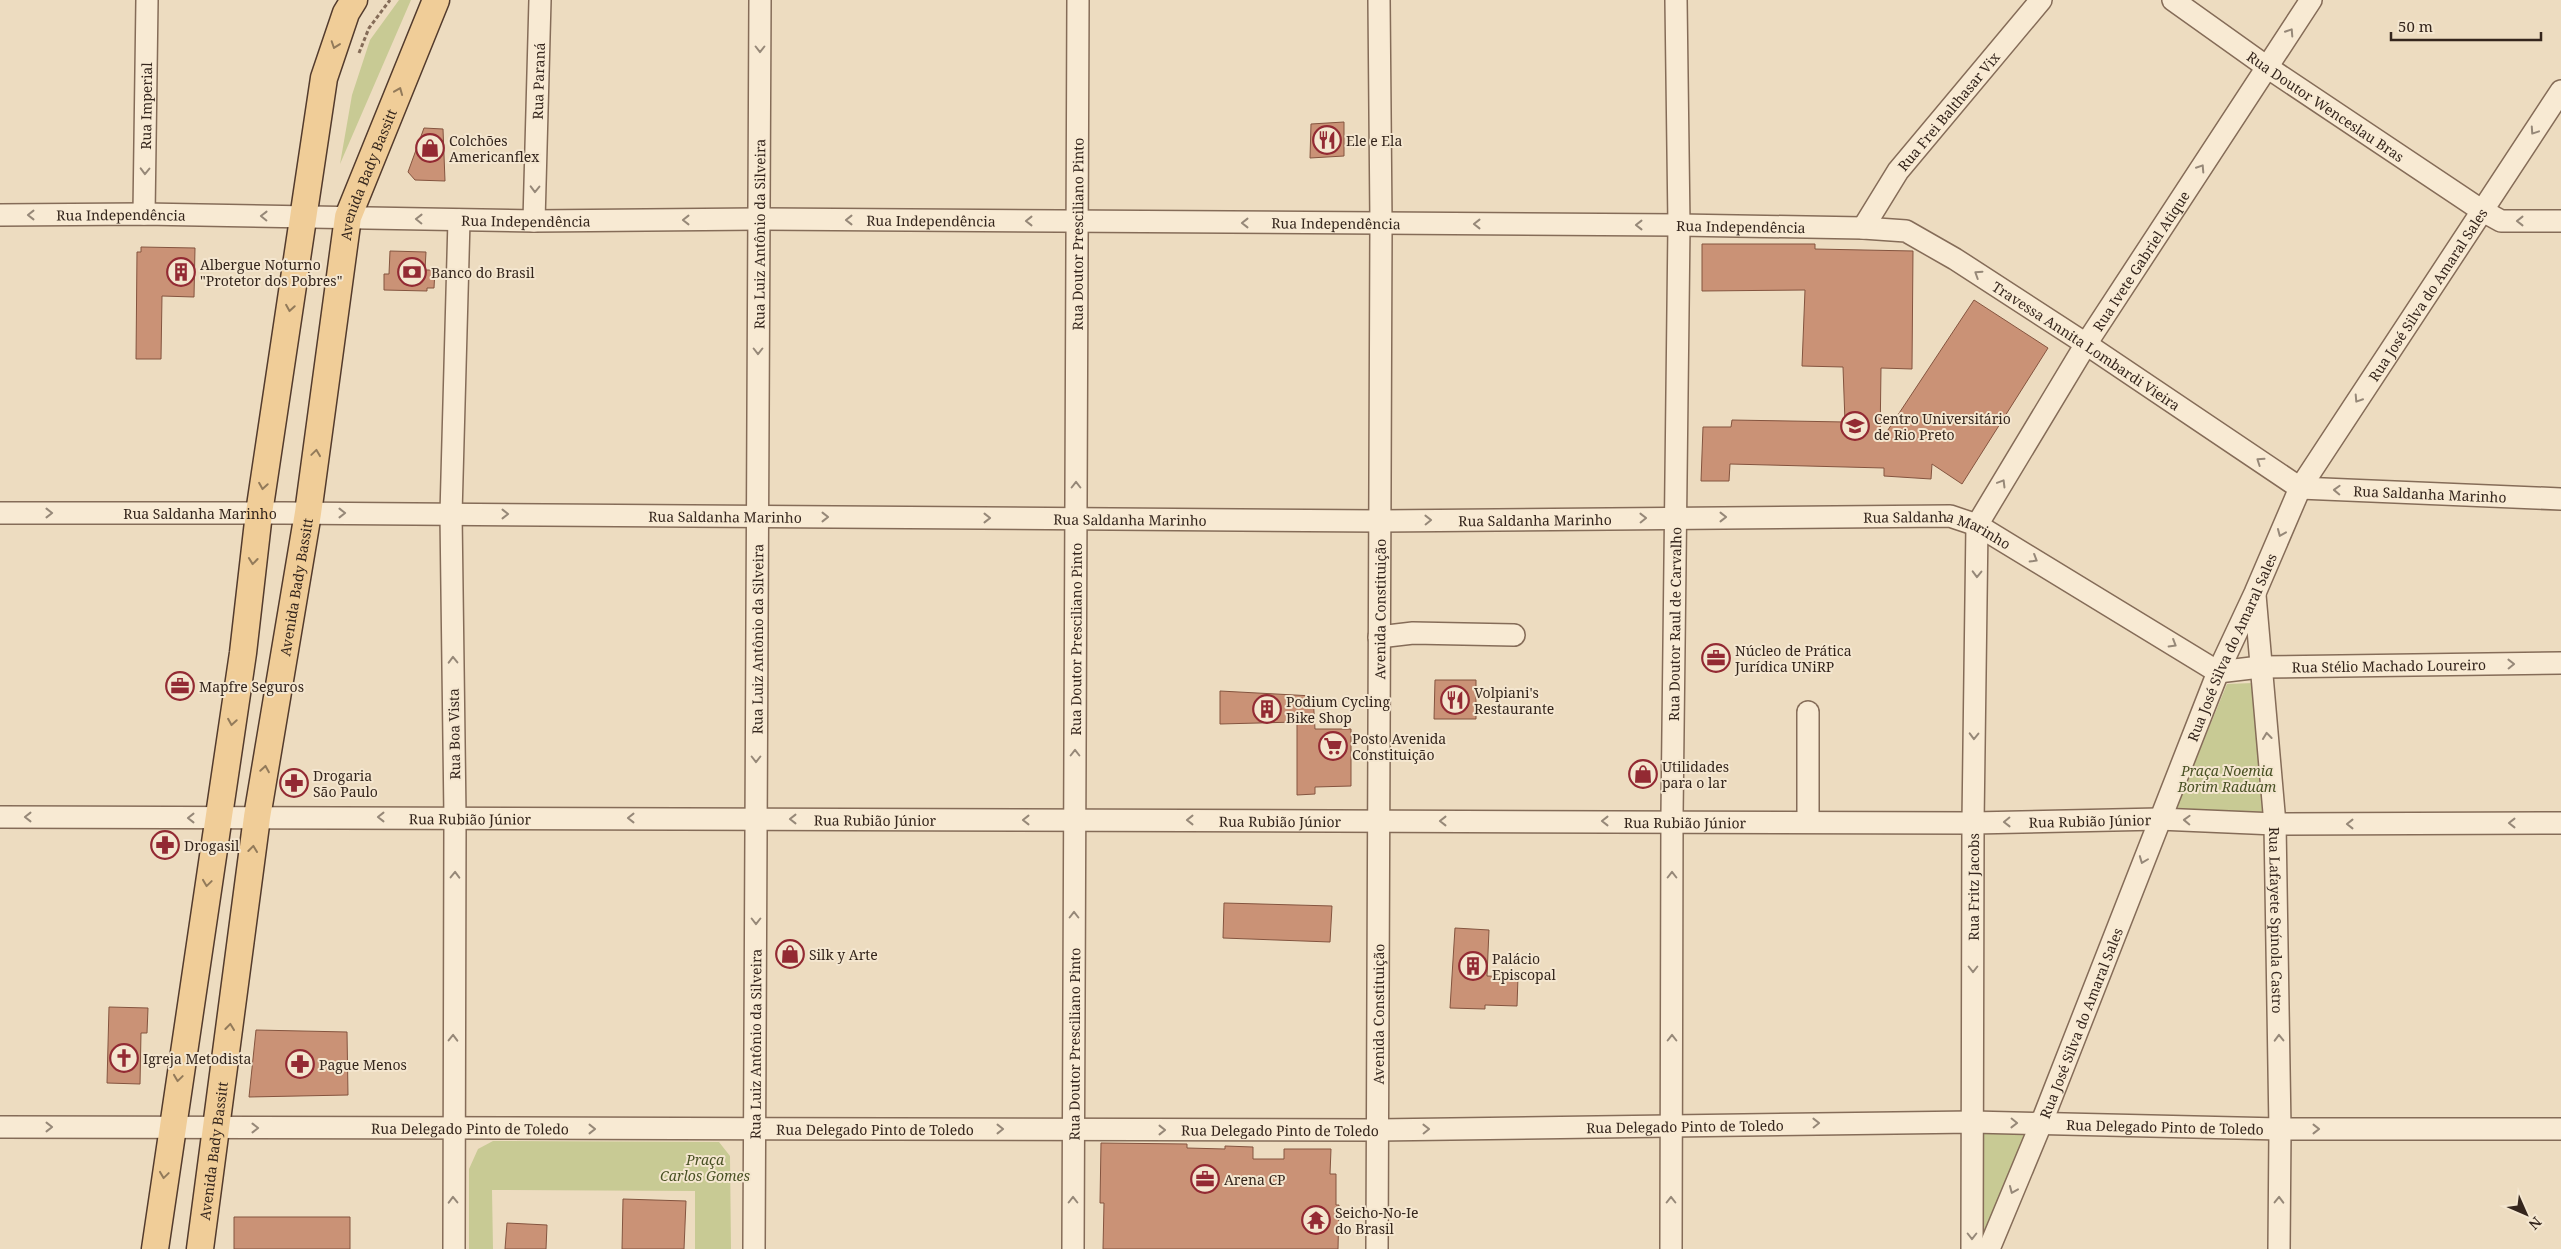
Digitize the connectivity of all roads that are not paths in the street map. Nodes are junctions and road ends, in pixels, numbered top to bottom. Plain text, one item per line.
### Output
1 (147, 0) edge
2 (354, 0) edge
3 (436, 0) edge
4 (540, 0) edge
5 (760, 0) edge
6 (1078, 0) edge
7 (1379, 0) edge
8 (1676, 0) edge
9 (2041, 0) edge
10 (2173, 0) edge
11 (2311, 0) edge
12 (2267, 67) junction
13 (2561, 91) edge
14 (2481, 210) junction
15 (144, 214) junction
16 (0, 215) edge
17 (304, 217) junction
18 (348, 217) junction
19 (759, 219) junction
20 (459, 220) junction
21 (534, 221) junction
22 (2561, 221) edge
23 (1077, 222) junction
24 (1381, 223) junction
25 (1678, 225) junction
26 (1863, 228) junction
27 (2086, 344) junction
28 (2300, 488) junction
29 (2561, 499) edge
30 (259, 512) junction
31 (0, 513) edge
32 (308, 513) junction
33 (451, 514) junction
34 (758, 516) junction
35 (1674, 517) junction
36 (1076, 519) junction
37 (1380, 521) junction
38 (1977, 525) junction
39 (2255, 593) junction
40 (1514, 635) dead end
41 (1379, 637) junction
42 (2561, 663) edge
43 (2260, 667) junction
44 (2218, 672) junction
45 (1808, 712) dead end
46 (0, 817) edge
47 (257, 817) junction
48 (217, 818) junction
49 (455, 818) junction
50 (756, 818) junction
51 (2159, 819) junction
52 (1075, 820) junction
53 (1379, 821) junction
54 (1672, 822) junction
55 (1808, 822) junction
56 (1973, 823) junction
57 (2561, 823) edge
58 (2275, 824) junction
59 (1973, 1122) junction
60 (2041, 1124) junction
61 (1672, 1125) junction
62 (0, 1127) edge
63 (171, 1127) junction
64 (217, 1128) junction
65 (754, 1128) junction
66 (452, 1129) junction
67 (2280, 1129) junction
68 (2561, 1129) edge
69 (1073, 1130) junction
70 (1377, 1130) junction
71 (155, 1249) edge
72 (200, 1249) edge
73 (454, 1249) edge
74 (754, 1249) edge
75 (1073, 1249) edge
76 (1376, 1249) edge
77 (1671, 1249) edge
78 (1972, 1249) edge
79 (1989, 1249) edge
80 (2279, 1249) edge

1 -> 15 street, Rua Imperial
2 -> 17 main road
18 -> 3 main road, Avenida Bady Bassitt
4 -> 21 street, Rua Paraná
5 -> 19 street, Rua Luiz Antônio da Silveira
6 - 23 street, Rua Doutor Presciliano Pinto
7 - 24 street, Avenida Constituição
8 - 25 street, Rua Doutor Raul de Carvalho
9 - 26 street, Rua Frei Balthasar Vix
10 - 12 street, Rua Doutor Wenceslau Bras
12 -> 11 street, Rua Ivete Gabriel Atique
12 - 14 street, Rua Doutor Wenceslau Bras
27 -> 12 street, Rua Ivete Gabriel Atique
13 -> 14 street, Rua José Silva do Amaral Sales
22 -> 14 street
14 -> 28 street, Rua José Silva do Amaral Sales
15 -> 16 street, Rua Independência
17 -> 15 street, Rua Independência
17 - 18 street, Rua Independência
17 -> 30 main road
20 -> 18 street, Rua Independência
32 -> 18 main road, Avenida Bady Bassitt
19 -> 21 street, Rua Independência
23 -> 19 street, Rua Independência
19 -> 34 street, Rua Luiz Antônio da Silveira
20 - 21 street, Rua Independência
20 - 33 street, Rua Boa Vista
24 -> 23 street, Rua Independência
36 -> 23 street, Rua Doutor Presciliano Pinto
25 -> 24 street, Rua Independência
24 - 37 street, Avenida Constituição
25 - 26 street, Rua Independência
25 - 35 street, Rua Doutor Raul de Carvalho
27 -> 26 street, Travessa Annita Lombardi Vieira
28 -> 27 street, Travessa Annita Lombardi Vieira
38 -> 27 street, Rua Ivete Gabriel Atique
29 -> 28 street, Rua Saldanha Marinho
28 -> 39 street, Rua José Silva do Amaral Sales
31 -> 30 street, Rua Saldanha Marinho
30 - 32 street, Rua Saldanha Marinho
30 -> 48 main road
32 -> 33 street, Rua Saldanha Marinho
47 -> 32 main road, Avenida Bady Bassitt
33 -> 34 street, Rua Saldanha Marinho
49 -> 33 street, Rua Boa Vista
34 -> 36 street, Rua Saldanha Marinho
34 -> 50 street, Rua Luiz Antônio da Silveira
37 -> 35 street, Rua Saldanha Marinho
35 -> 38 street, Rua Saldanha Marinho
35 - 54 street, Rua Doutor Raul de Carvalho
36 - 37 street, Rua Saldanha Marinho
52 -> 36 street, Rua Doutor Presciliano Pinto
37 - 41 street, Avenida Constituição
38 -> 44 street, Rua Saldanha Marinho
38 -> 56 street, Rua Fritz Jacobs
39 - 43 street, Rua Lafayete Spínola Castro
39 - 44 street, Rua José Silva do Amaral Sales
40 - 41 street
41 - 53 street, Avenida Constituição
43 -> 42 street, Rua Stélio Machado Loureiro
43 - 44 street, Rua Stélio Machado Loureiro
58 -> 43 street, Rua Lafayete Spínola Castro
44 - 51 street, Rua José Silva do Amaral Sales
45 - 55 street
48 -> 46 street, Rua Rubião Júnior
47 - 48 street, Rua Rubião Júnior
49 -> 47 street, Rua Rubião Júnior
64 -> 47 main road, Avenida Bady Bassitt
48 -> 63 main road
50 -> 49 street, Rua Rubião Júnior
66 -> 49 street, Rua Boa Vista
52 -> 50 street, Rua Rubião Júnior
50 -> 65 street, Rua Luiz Antônio da Silveira
51 -> 56 street, Rua Rubião Júnior
58 -> 51 street, Rua Rubião Júnior
51 -> 60 street, Rua José Silva do Amaral Sales
53 -> 52 street, Rua Rubião Júnior
69 -> 52 street, Rua Doutor Presciliano Pinto
54 -> 53 street, Rua Rubião Júnior
53 - 70 street, Avenida Constituição
54 - 55 street, Rua Rubião Júnior
61 -> 54 street, Rua Doutor Raul de Carvalho
55 - 56 street, Rua Rubião Júnior
56 -> 59 street, Rua Fritz Jacobs
57 -> 58 street, Rua Rubião Júnior
67 -> 58 street, Rua Lafayete Spínola Castro
59 -> 60 street, Rua Delegado Pinto de Toledo
61 -> 59 street, Rua Delegado Pinto de Toledo
59 -> 78 street, Rua Fritz Jacobs
60 - 67 street, Rua Delegado Pinto de Toledo
60 -> 79 street, Rua José Silva do Amaral Sales
70 -> 61 street, Rua Delegado Pinto de Toledo
77 -> 61 street, Rua Doutor Raul de Carvalho
62 -> 63 street, Rua Delegado Pinto de Toledo
63 - 64 street, Rua Delegado Pinto de Toledo
63 -> 71 main road
64 -> 66 street, Rua Delegado Pinto de Toledo
64 - 72 main road, Avenida Bady Bassitt
66 -> 65 street, Rua Delegado Pinto de Toledo
65 -> 69 street, Rua Delegado Pinto de Toledo
65 - 74 street, Rua Luiz Antônio da Silveira
73 -> 66 street, Rua Boa Vista
67 -> 68 street, Rua Delegado Pinto de Toledo
80 -> 67 street, Rua Lafayete Spínola Castro
69 -> 70 street, Rua Delegado Pinto de Toledo
75 -> 69 street, Rua Doutor Presciliano Pinto
70 - 76 street, Avenida Constituição

